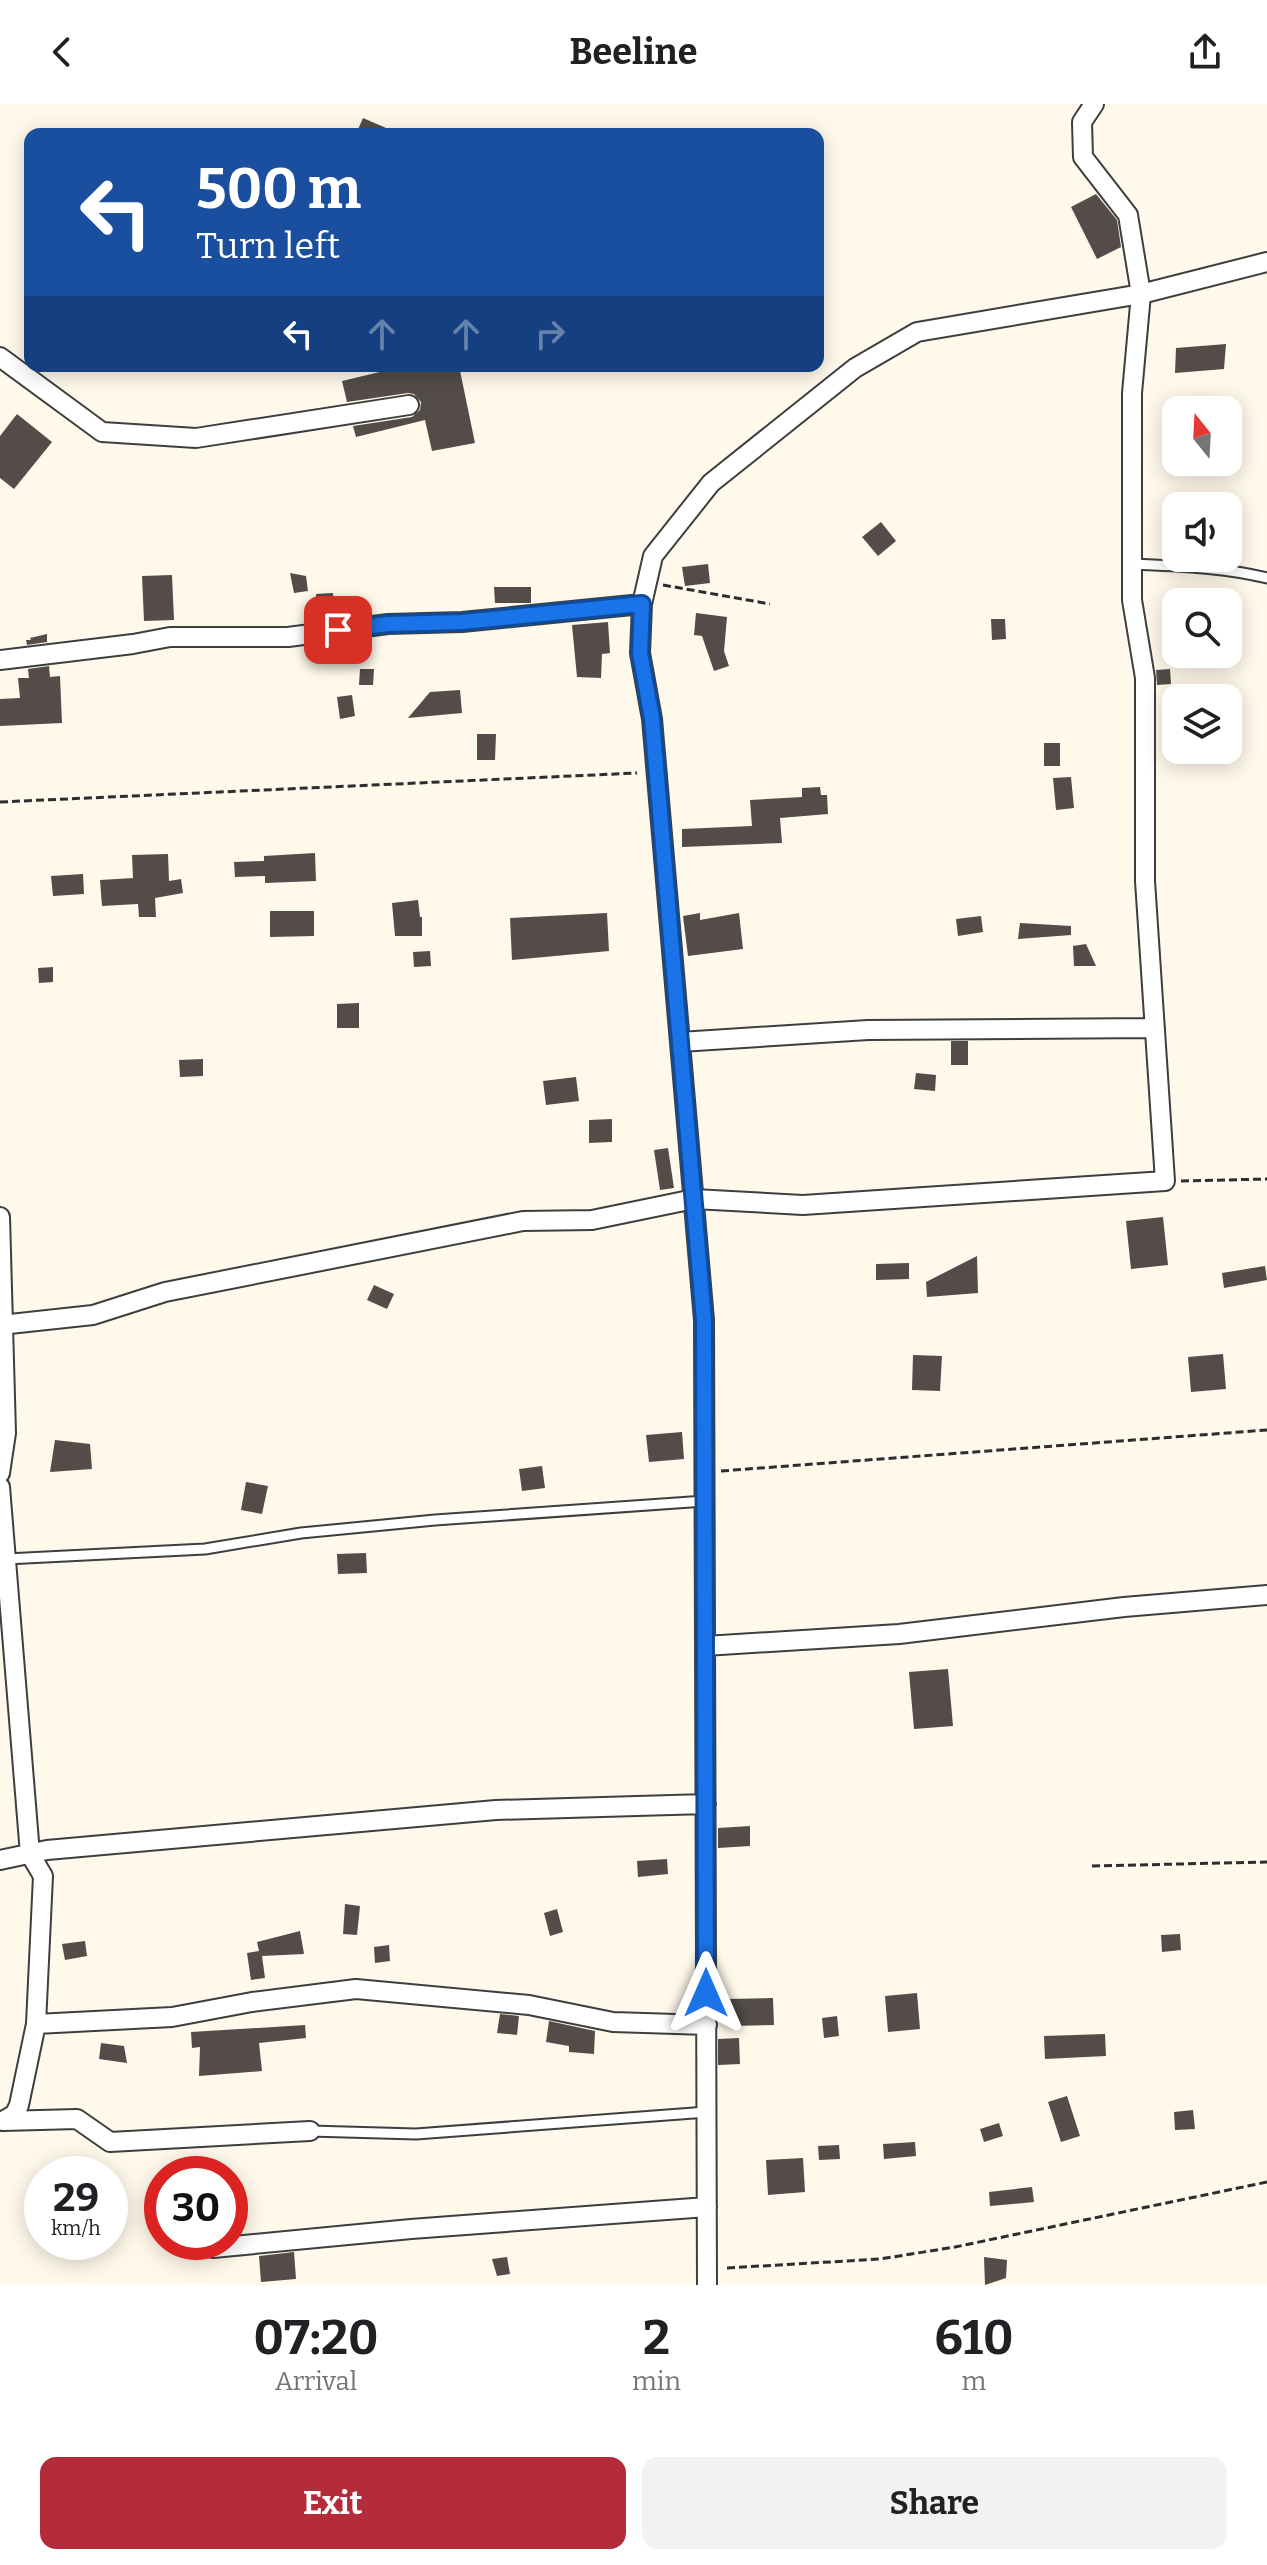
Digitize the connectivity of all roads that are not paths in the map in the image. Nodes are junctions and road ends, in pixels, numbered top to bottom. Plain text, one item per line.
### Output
1 (1094, 104) edge
2 (1267, 262) edge
3 (1141, 294) junction
4 (0, 357) edge
5 (409, 405) dead end
6 (1131, 564) junction
7 (1267, 578) edge
8 (642, 604) junction
9 (0, 660) edge
10 (1155, 1028) junction
11 (680, 1042) junction
12 (694, 1199) junction
13 (0, 1217) edge
14 (2, 1324) edge
15 (0, 1473) edge
16 (0, 1487) edge
17 (705, 1501) junction
18 (3, 1559) edge
19 (1267, 1595) edge
20 (705, 1646) junction
21 (706, 1804) junction
22 (30, 1854) junction
23 (0, 1860) edge
24 (36, 2024) junction
25 (707, 2025) junction
26 (707, 2112) junction
27 (2, 2122) edge
28 (310, 2131) joint
29 (707, 2207) junction
30 (248, 2245) edge
31 (707, 2277) edge

1 - 3 street
2 - 3 street
3 - 6 street
3 - 8 street
4 - 5 street
6 - 7 lane
6 - 10 street
8 - 9 street
8 - 11 street
10 - 11 street
10 - 12 street
11 - 12 street
12 - 14 street
12 - 17 street
13 - 14 street
14 - 15 street
16 - 18 street
17 - 18 lane
17 - 20 street
18 - 22 street
19 - 20 street
20 - 21 street
21 - 22 street
21 - 25 street
22 - 23 street
22 - 24 street
24 - 25 street
24 - 27 street
25 - 26 street
26 - 28 lane
26 - 29 street
27 - 28 street
29 - 30 street
29 - 31 street

